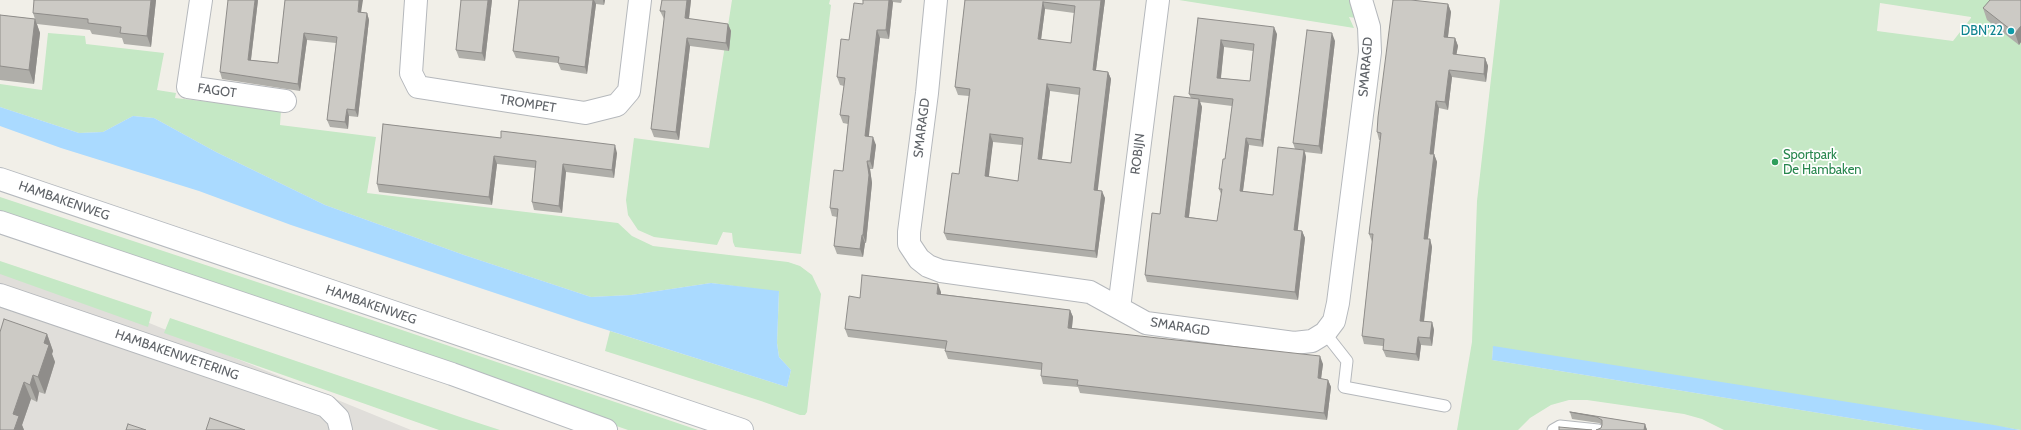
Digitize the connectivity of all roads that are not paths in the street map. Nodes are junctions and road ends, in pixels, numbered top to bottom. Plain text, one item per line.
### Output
1 (200, 0) edge
2 (416, 0) edge
3 (640, 0) edge
4 (936, 0) edge
5 (1158, 0) edge
6 (1361, 0) edge
7 (285, 101) dead end
8 (0, 179) edge
9 (0, 222) edge
10 (0, 295) edge
11 (1119, 308) junction
12 (1325, 333) junction
13 (1445, 406) dead end
14 (341, 430) edge
15 (606, 430) edge
16 (742, 430) edge
17 (1553, 430) edge
18 (1598, 430) edge

1 - 7 street, FAGOT
2 - 3 street, TROMPET
4 - 11 street, SMARAGD
5 - 11 street, ROBIJN
6 - 12 street, SMARAGD
8 - 16 street, HAMBAKENWEG
9 - 15 street
10 - 14 street, HAMBAKENWETERING
11 - 12 street, SMARAGD
12 - 13 lane
17 - 18 lane

